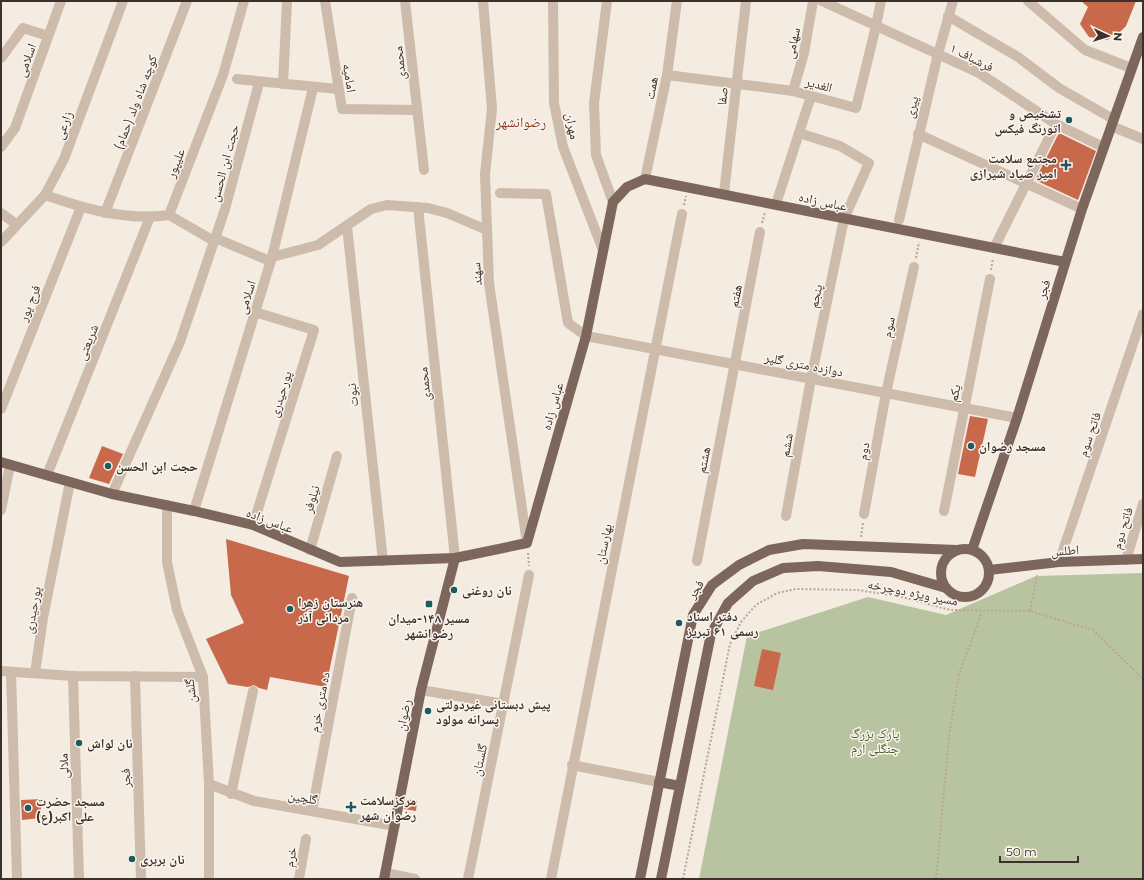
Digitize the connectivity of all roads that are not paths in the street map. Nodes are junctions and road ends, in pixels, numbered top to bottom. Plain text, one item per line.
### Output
1 (61, 1) edge
2 (123, 1) edge
3 (187, 1) edge
4 (244, 1) edge
5 (287, 1) edge
6 (325, 1) edge
7 (405, 1) edge
8 (483, 1) edge
9 (553, 1) edge
10 (607, 1) edge
11 (677, 1) edge
12 (746, 1) edge
13 (813, 1) edge
14 (822, 1) edge
15 (881, 1) edge
16 (953, 1) edge
17 (1028, 1) edge
18 (948, 16) junction
19 (876, 26) junction
20 (48, 36) junction
21 (1143, 37) edge
22 (938, 54) junction
23 (1, 58) edge
24 (1132, 68) junction
25 (666, 75) junction
26 (237, 79) dead end
27 (259, 82) junction
28 (737, 82) junction
29 (283, 84) junction
30 (313, 88) junction
31 (338, 89) junction
32 (793, 91) junction
33 (811, 96) junction
34 (417, 110) junction
35 (1112, 122) junction
36 (1056, 124) junction
37 (799, 134) junction
38 (918, 134) junction
39 (1143, 139) edge
40 (1103, 147) junction
41 (1, 148) edge
42 (424, 170) dead end
43 (645, 179) junction
44 (1025, 183) junction
45 (500, 193) dead end
46 (724, 193) junction
47 (45, 195) junction
48 (613, 202) junction
49 (771, 203) junction
50 (81, 207) junction
51 (418, 208) junction
52 (1082, 209) junction
53 (105, 212) junction
54 (1, 213) edge
55 (682, 214) road end
56 (169, 215) junction
57 (150, 218) junction
58 (844, 218) junction
59 (899, 220) dead end
60 (16, 224) junction
61 (347, 226) junction
62 (487, 230) junction
63 (760, 232) road end
64 (214, 240) junction
65 (1, 242) edge
66 (994, 248) junction
67 (603, 250) junction
68 (271, 259) junction
69 (1065, 262) junction
70 (914, 267) road end
71 (990, 279) road end
72 (255, 312) junction
73 (1143, 314) edge
74 (586, 336) junction
75 (656, 349) junction
76 (734, 364) junction
77 (811, 379) junction
78 (886, 393) junction
79 (964, 408) junction
80 (1, 409) edge
81 (1017, 418) junction
82 (337, 456) dead end
83 (6, 464) edge
84 (47, 475) junction
85 (70, 482) junction
86 (112, 494) junction
87 (1143, 504) edge
88 (167, 505) junction
89 (1, 510) edge
90 (194, 511) junction
91 (944, 511) dead end
92 (864, 514) road end
93 (786, 516) dead end
94 (253, 525) junction
95 (528, 543) junction
96 (310, 550) junction
97 (957, 550) junction
98 (972, 550) junction
99 (455, 558) junction
100 (1143, 559) edge
101 (1126, 560) junction
102 (383, 561) junction
103 (697, 561) dead end
104 (1059, 562) junction
105 (989, 570) junction
106 (529, 575) road end
107 (946, 588) junction
108 (352, 598) dead end
109 (6, 671) edge
110 (35, 673) junction
111 (73, 676) junction
112 (135, 676) junction
113 (203, 676) junction
114 (421, 690) junction
115 (252, 691) dead end
116 (504, 704) junction
117 (572, 765) junction
118 (659, 782) junction
119 (209, 784) junction
120 (680, 786) junction
121 (231, 794) junction
122 (312, 811) junction
123 (395, 826) junction
124 (306, 839) dead end
125 (385, 876) edge
126 (17, 879) edge
127 (79, 879) edge
128 (141, 879) edge
129 (209, 879) edge
130 (299, 879) edge
131 (415, 879) edge
132 (468, 879) edge
133 (550, 879) edge
134 (640, 879) edge
135 (661, 879) edge

1 - 20 street, اسلامی
2 - 47 street, زارعی
3 - 53 street, کوچه شاه ولد (حمام)
4 - 56 street, علیپور
5 - 29 street
6 - 31 street, امامیه
7 - 34 street, محمدی
8 - 62 street, سهند
9 - 67 street, مهران
10 - 48 street, مهران
11 - 25 street, همت
12 - 28 street, صفا
13 - 32 street, سهامی
14 - 19 street, فرشباف ۱
15 - 19 street, الغدیر
16 - 18 street, پیری
17 - 24 street
18 - 22 street, پیری
18 - 35 street
19 - 22 street, فرشباف ۱
19 - 33 street, الغدیر
20 - 23 street
20 - 41 street, اسلامی
21 - 24 main road, فجر
22 - 36 street, فرشباف ۱
22 - 38 street, پیری
24 - 35 main road, فجر
25 - 28 street, الغدیر
25 - 43 street, همت
26 - 27 street
27 - 29 street
27 - 64 street, حجت ابن الحسن
28 - 32 street, الغدیر
28 - 46 street, صفا
29 - 30 street
30 - 31 street
30 - 68 street, اسلامی
31 - 34 street, امامیه
32 - 33 street, الغدیر
33 - 37 street
34 - 42 street, محمدی
35 - 39 street
35 - 40 main road, فجر
36 - 40 street, فرشباف ۱
36 - 44 street
37 - 49 street
37 - 58 street, پنجم
38 - 44 street
38 - 59 street, پیری
40 - 52 main road, فجر
43 - 46 main road, عباس زاده
43 - 48 main road
44 - 52 street
44 - 66 street
45 - 74 street
46 - 49 main road, عباس زاده
47 - 50 street
47 - 60 street, زارعی
48 - 67 main road, عباس زاده
49 - 58 main road, عباس زاده
50 - 53 street
50 - 80 street, فرج پور
51 - 61 street
51 - 62 street
51 - 99 street, محمدی
52 - 69 main road, فجر
53 - 57 street
54 - 60 street
55 - 75 street, بهارستان
56 - 57 street
56 - 64 street
57 - 84 street, شریعتی
58 - 66 main road, عباس زاده
58 - 77 street, پنجم
60 - 65 street, زارعی
61 - 68 street
61 - 102 street, نبوت
62 - 95 street, سهند
63 - 76 street, هفتم
64 - 68 street
64 - 86 street, حجت ابن الحسن
66 - 69 main road, عباس زاده
67 - 74 main road, عباس زاده
68 - 72 street, اسلامی
69 - 81 main road, فجر
70 - 78 street, سوم
71 - 79 street, یکم
72 - 90 street, اسلامی
72 - 94 street, پورحیدری
73 - 104 street, فاتح سوم
74 - 75 street, دوازده متری گلپر
74 - 95 main road, عباس زاده
75 - 76 street, دوازده متری گلپر
75 - 117 street, بهارستان
76 - 77 street, دوازده متری گلپر
76 - 103 street, هشتم
77 - 78 street, دوازده متری گلپر
77 - 93 street, ششم
78 - 79 street, دوازده متری گلپر
78 - 92 street, دوم
79 - 81 street, دوازده متری گلپر
79 - 91 street, یکم
81 - 98 main road, فجر
82 - 96 street, نیلوفر
83 - 84 main road, عباس زاده
83 - 89 street
84 - 85 main road, عباس زاده
85 - 86 main road, عباس زاده
85 - 110 street, پورحیدری
86 - 88 main road, عباس زاده
87 - 101 street, فاتح دوم
88 - 90 main road, عباس زاده
88 - 113 street, گلشن
90 - 94 main road, عباس زاده
94 - 96 main road, عباس زاده
95 - 99 main road, عباس زاده
96 - 102 main road, عباس زاده
97 - 98 main road
97 - 107 main road
97 - 118 main road, فجر
98 - 105 main road
99 - 102 main road, عباس زاده
99 - 114 main road, رضوان
100 - 101 main road, اطلس
101 - 104 main road, اطلس
104 - 105 main road, اطلس
105 - 107 main road
106 - 116 street, گلستان
107 - 120 main road
108 - 122 street, ده متری خرم
109 - 110 street
109 - 126 street
110 - 111 street
111 - 112 street
111 - 127 street, ملالی
112 - 113 street
112 - 128 street, فجر
113 - 119 street, گلشن
114 - 116 street
114 - 123 main road, رضوان
115 - 121 street
116 - 132 street, گلستان
117 - 118 street
117 - 133 street, بهارستان
118 - 120 main road
118 - 134 main road, فجر
119 - 121 street, گلچین
119 - 129 street, گلشن
120 - 135 main road
121 - 122 street, گلچین
122 - 123 street, گلچین
123 - 125 main road, رضوان
124 - 130 street, خرم
125 - 131 street

